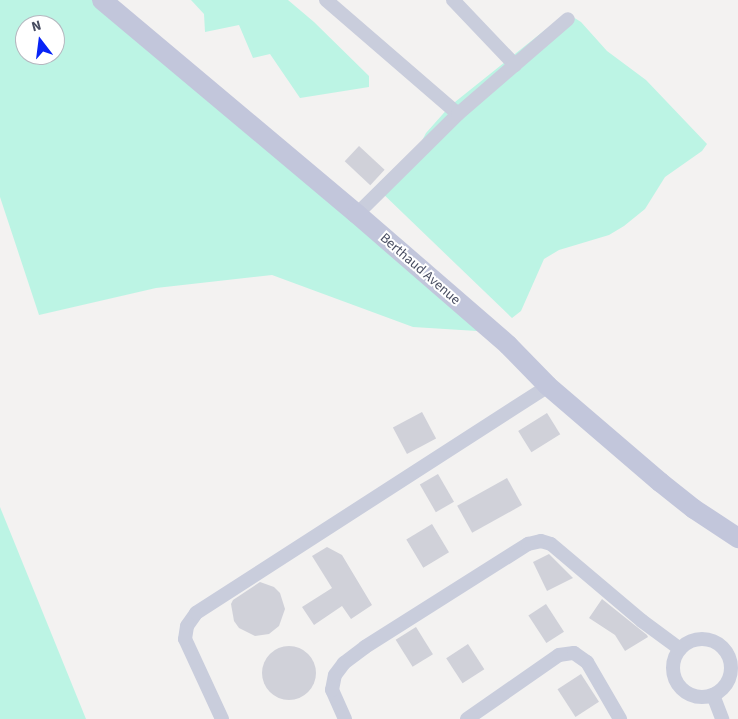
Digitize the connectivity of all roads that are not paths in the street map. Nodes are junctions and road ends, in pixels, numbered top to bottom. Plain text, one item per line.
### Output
1 (102, 0) edge
2 (326, 0) edge
3 (453, 0) edge
4 (568, 19) dead end
5 (514, 64) junction
6 (458, 114) junction
7 (357, 214) junction
8 (548, 386) junction
9 (738, 538) edge
10 (680, 649) junction
11 (735, 672) edge
12 (713, 695) junction
13 (222, 719) edge
14 (345, 719) edge
15 (467, 719) edge
16 (620, 719) edge
17 (722, 719) edge

1 - 7 street, Berthaud Avenue
2 - 6 street
3 - 5 street
4 - 5 street
5 - 6 street
6 - 7 street
7 - 8 street, Berthaud Avenue
8 - 9 street, Berthaud Avenue
8 - 13 street
10 - 11 street
10 - 12 street
10 - 14 street
11 - 12 street
12 - 17 street
15 - 16 street

